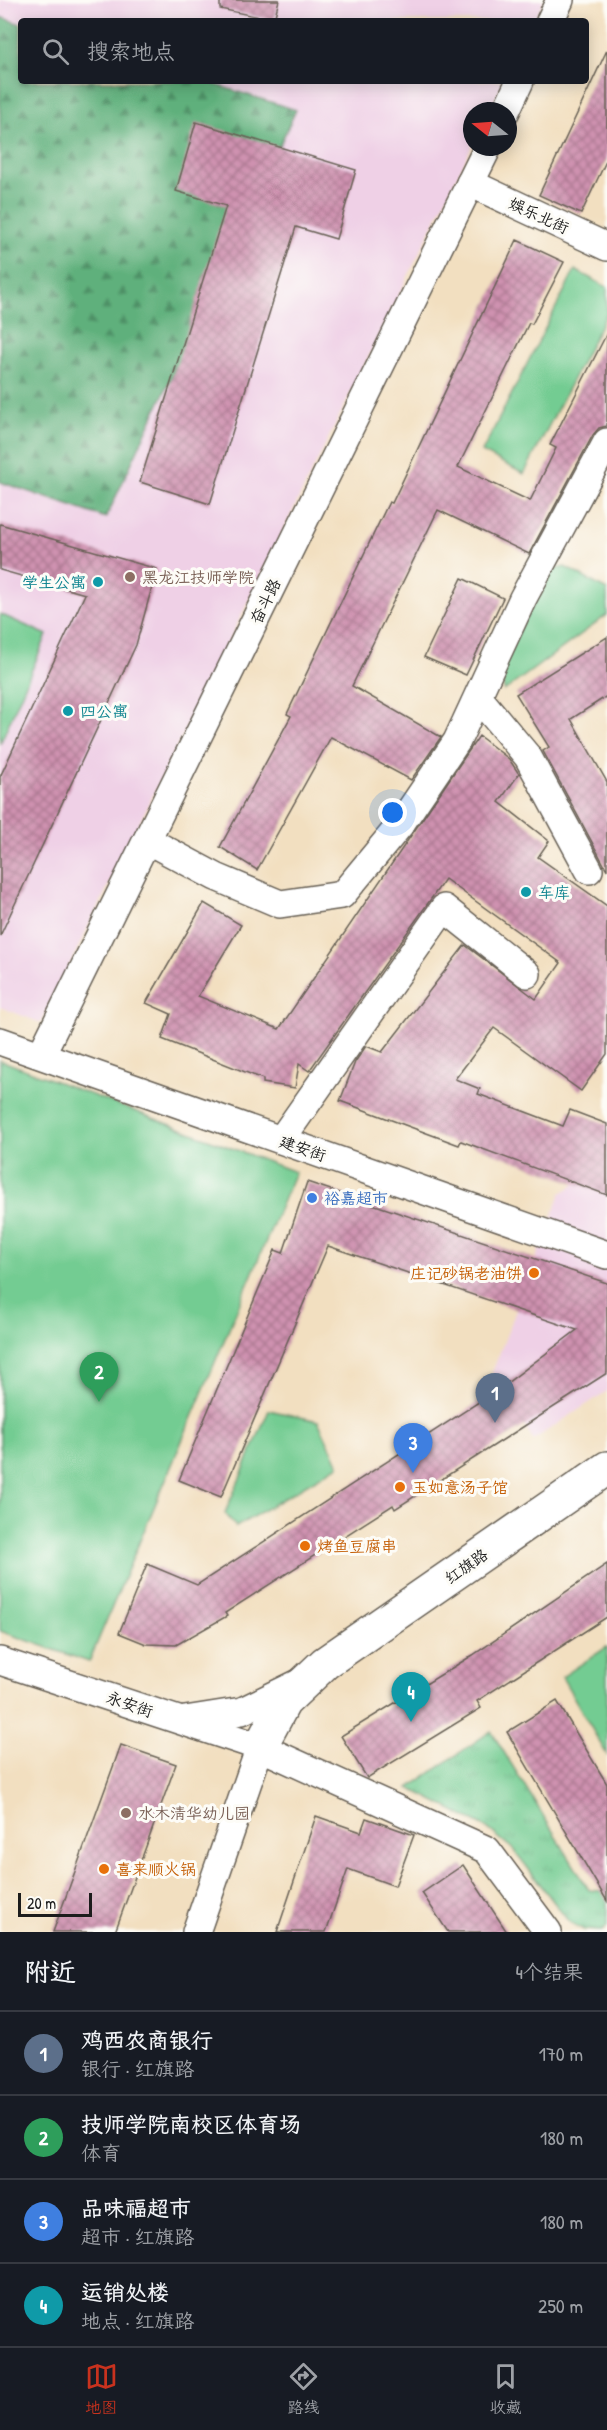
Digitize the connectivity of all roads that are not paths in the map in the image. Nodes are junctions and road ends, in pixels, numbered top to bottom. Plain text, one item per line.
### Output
1 (560, 0) edge
2 (551, 18) edge
3 (519, 84) edge
4 (510, 102) edge
5 (484, 156) edge
6 (470, 183) junction
7 (607, 247) edge
8 (607, 442) edge
9 (478, 697) junction
10 (147, 840) junction
11 (589, 870) dead end
12 (526, 974) dead end
13 (0, 1041) edge
14 (41, 1055) junction
15 (280, 1140) junction
16 (607, 1255) edge
17 (607, 1468) edge
18 (0, 1661) edge
19 (316, 1671) junction
20 (179, 1721) junction
21 (260, 1748) junction
22 (196, 1932) edge
23 (548, 1932) edge

1 - 2 street
3 - 4 street
5 - 6 street, 奋斗路
6 - 7 street, 娱乐北街
6 - 10 street, 奋斗路
8 - 9 street
9 - 10 street
9 - 11 street
10 - 14 street, 奋斗路
12 - 15 street
13 - 14 street, 建安街
14 - 15 street, 建安街
15 - 16 street, 建安街
17 - 19 street, 红旗路
18 - 20 street, 永安街
19 - 20 street
19 - 21 street, 红旗路
20 - 21 street, 永安街
21 - 22 street
21 - 23 street, 永安街

